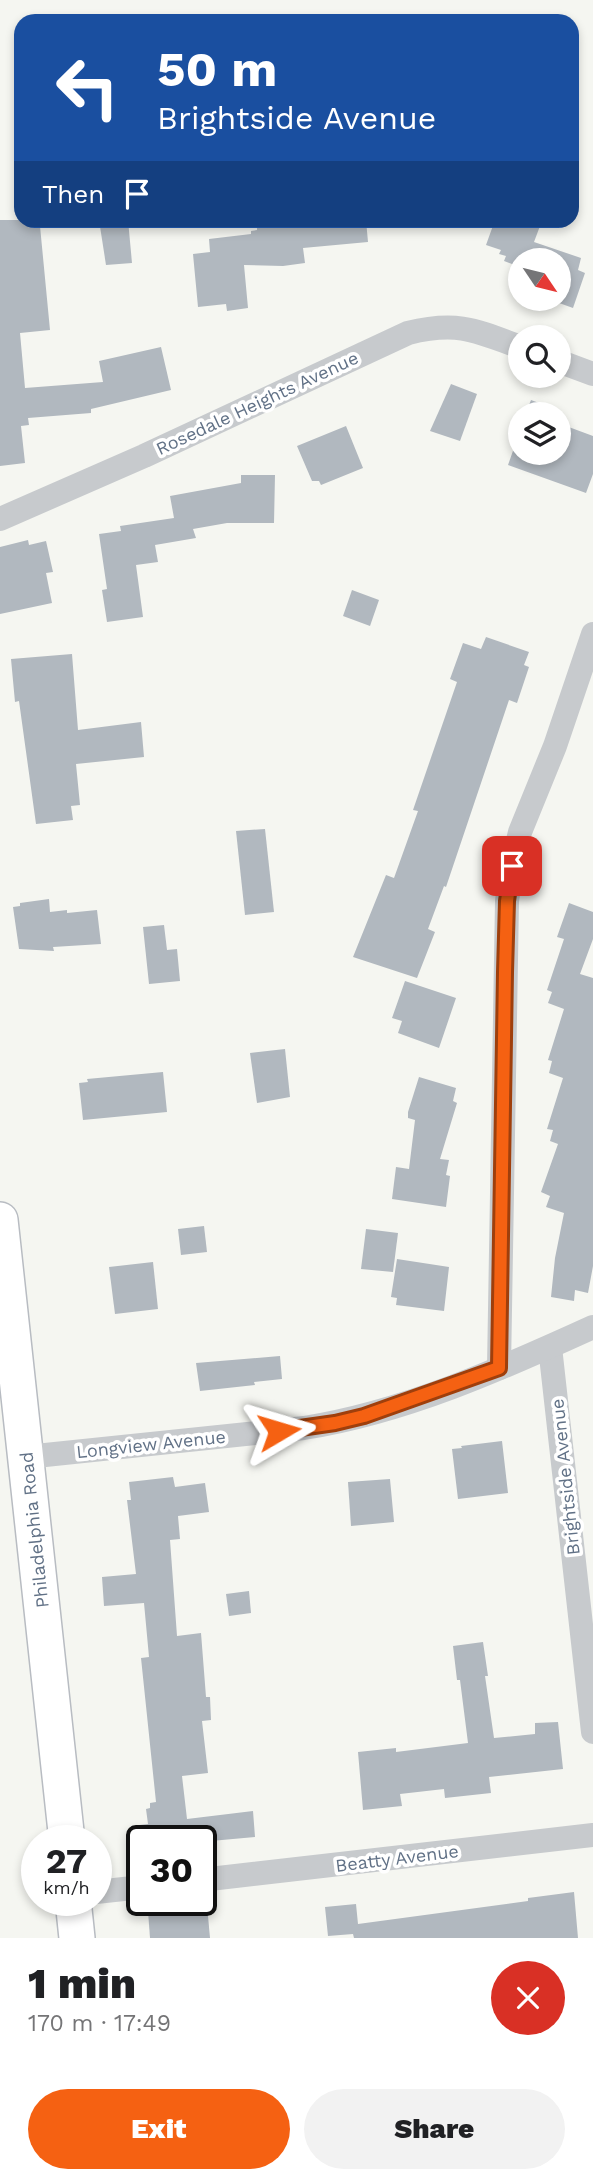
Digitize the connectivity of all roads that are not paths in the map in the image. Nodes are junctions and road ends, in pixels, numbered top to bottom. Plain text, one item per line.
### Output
1 (508, 343) edge
2 (571, 366) edge
3 (593, 374) edge
4 (0, 519) edge
5 (593, 634) edge
6 (0, 1220) edge
7 (593, 1327) edge
8 (550, 1347) junction
9 (499, 1368) junction
10 (26, 1457) junction
11 (593, 1732) edge
12 (65, 1825) edge
13 (593, 1835) edge
14 (217, 1878) edge
15 (75, 1916) edge
16 (77, 1938) edge

1 - 4 street, Rosedale Heights Avenue
2 - 3 street
5 - 9 street
6 - 10 main road, Philadelphia Road
7 - 8 street, Longview Avenue
8 - 9 street, Longview Avenue
8 - 11 street, Brightside Avenue
9 - 10 street, Longview Avenue
10 - 12 main road, Philadelphia Road
13 - 14 street, Beatty Avenue
15 - 16 main road

